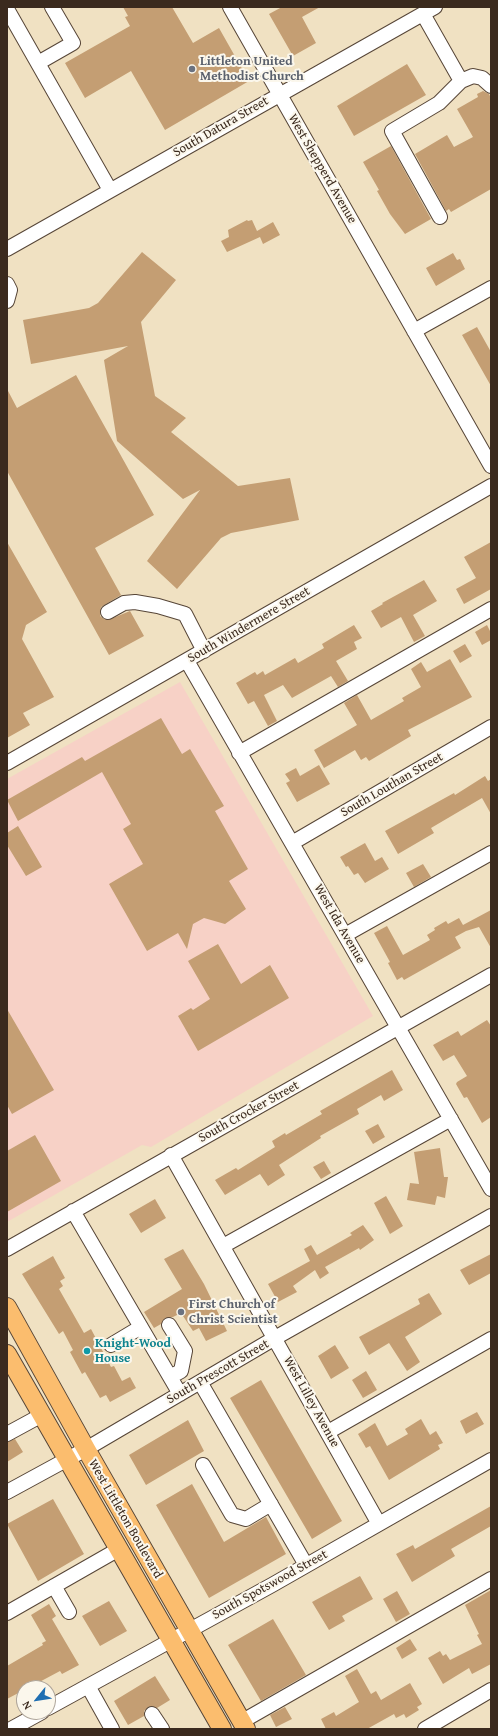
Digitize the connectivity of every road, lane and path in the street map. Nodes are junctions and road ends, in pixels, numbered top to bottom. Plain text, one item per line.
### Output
1 (52, 7) edge
2 (230, 7) edge
3 (7, 9) edge
4 (429, 10) edge
5 (38, 64) junction
6 (461, 80) junction
7 (491, 86) edge
8 (280, 94) junction
9 (110, 190) junction
10 (440, 217) dead end
11 (7, 249) edge
12 (7, 284) edge
13 (491, 288) edge
14 (7, 301) edge
15 (414, 331) junction
16 (491, 466) edge
17 (491, 486) edge
18 (491, 609) edge
19 (108, 612) dead end
20 (204, 651) junction
21 (187, 660) junction
22 (491, 727) edge
23 (239, 753) junction
24 (7, 763) edge
25 (292, 843) junction
26 (491, 853) edge
27 (346, 935) junction
28 (491, 975) edge
29 (399, 1027) junction
30 (451, 1119) junction
31 (171, 1155) junction
32 (491, 1189) edge
33 (73, 1211) junction
34 (491, 1216) edge
35 (223, 1246) junction
36 (7, 1249) edge
37 (7, 1307) edge
38 (169, 1325) dead end
39 (141, 1327) junction
40 (275, 1338) junction
41 (491, 1339) edge
42 (111, 1345) dead end
43 (10, 1365) edge
44 (170, 1377) junction
45 (200, 1382) junction
46 (180, 1394) junction
47 (42, 1415) junction
48 (328, 1432) junction
49 (7, 1434) edge
50 (86, 1449) junction
51 (68, 1459) junction
52 (491, 1460) edge
53 (203, 1465) dead end
54 (7, 1492) edge
55 (271, 1504) junction
56 (379, 1524) junction
57 (118, 1549) junction
58 (306, 1566) junction
59 (491, 1579) edge
60 (54, 1586) junction
61 (70, 1612) dead end
62 (7, 1613) edge
63 (189, 1630) junction
64 (170, 1640) junction
65 (88, 1686) junction
66 (491, 1690) edge
67 (56, 1704) edge
68 (152, 1714) dead end
69 (28, 1720) edge
70 (244, 1725) edge
71 (12, 1729) edge
72 (112, 1729) edge
73 (162, 1729) edge
74 (222, 1729) edge
75 (425, 1729) edge

1 - 5 street
2 - 8 street, West Shepperd Avenue
3 - 5 street
4 - 6 street
4 - 8 street, South Datura Street
5 - 9 street
6 - 7 street
6 - 10 street
8 - 9 street, South Datura Street
8 - 15 street, West Shepperd Avenue
9 - 11 street, South Datura Street
12 - 14 street
13 - 15 street
15 - 16 street, West Shepperd Avenue
17 - 20 street, South Windermere Street
18 - 23 street
19 - 20 street
20 - 21 street, South Windermere Street
21 - 23 street, West Ida Avenue
21 - 24 street, South Windermere Street
22 - 25 street, South Louthan Street
23 - 25 street, West Ida Avenue
25 - 27 street, West Ida Avenue
26 - 27 street
27 - 29 street, West Ida Avenue
28 - 29 street, South Crocker Street
29 - 30 street, West Ida Avenue
29 - 31 street, South Crocker Street
30 - 32 street, West Ida Avenue
30 - 35 street
31 - 33 street, South Crocker Street
31 - 35 street, West Lilley Avenue
33 - 36 street, South Crocker Street
33 - 39 street
34 - 40 street, South Prescott Street
35 - 40 street, West Lilley Avenue
37 - 50 main road, West Littleton Boulevard
38 - 44 street
39 - 42 street
39 - 44 street
40 - 45 street, South Prescott Street
40 - 48 street, West Lilley Avenue
41 - 48 street
43 - 47 main road, West Littleton Boulevard
44 - 46 street
45 - 46 street, South Prescott Street
45 - 55 street
46 - 50 street, South Prescott Street
47 - 49 street
47 - 51 main road, West Littleton Boulevard
48 - 56 street, West Lilley Avenue
50 - 51 street, South Prescott Street
50 - 63 main road, West Littleton Boulevard
51 - 54 street, South Prescott Street
51 - 57 main road, West Littleton Boulevard
52 - 56 street, South Spotswood Street
53 - 55 street
55 - 58 street
56 - 58 street, South Spotswood Street
57 - 60 street
57 - 64 main road, West Littleton Boulevard
58 - 63 street, South Spotswood Street
59 - 70 street
60 - 61 street
60 - 62 street
63 - 64 street, South Spotswood Street
63 - 70 main road, West Littleton Boulevard
64 - 65 street, South Spotswood Street
64 - 74 main road, West Littleton Boulevard
65 - 67 street, South Spotswood Street
65 - 72 street
66 - 75 street
68 - 73 street
69 - 71 street

